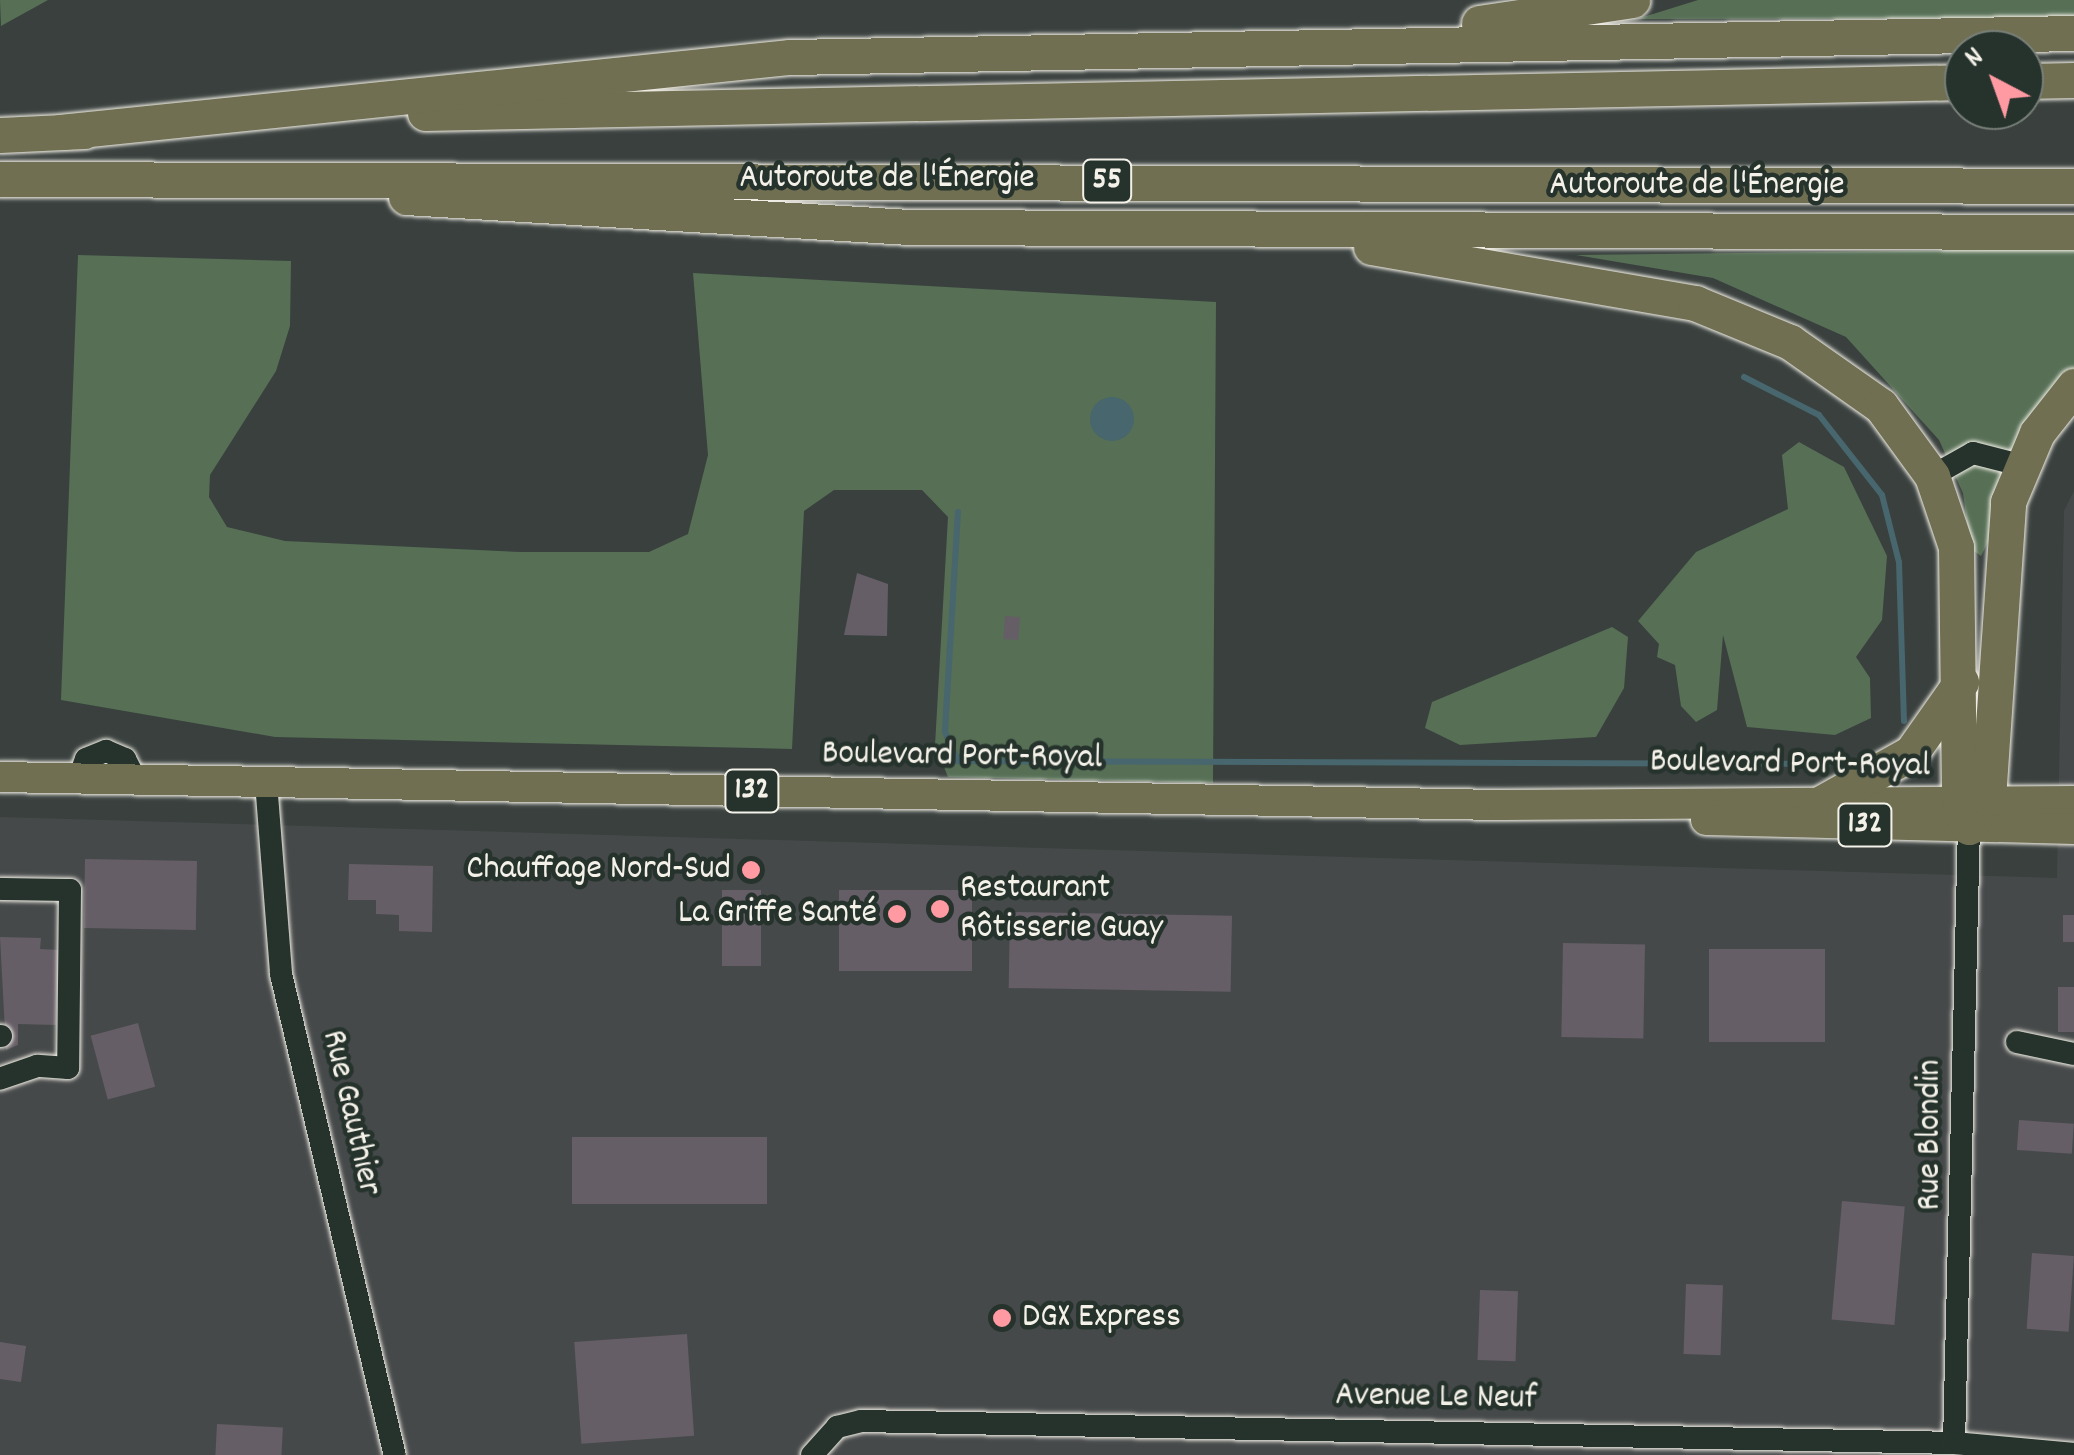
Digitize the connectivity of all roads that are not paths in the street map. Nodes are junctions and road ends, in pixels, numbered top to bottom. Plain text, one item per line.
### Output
1 (1632, 0) edge
2 (2074, 32) edge
3 (1349, 44) junction
4 (2074, 80) edge
5 (2044, 81) edge
6 (1944, 82) edge
7 (60, 132) junction
8 (0, 135) edge
9 (140, 176) junction
10 (0, 178) edge
11 (2074, 186) edge
12 (1272, 230) junction
13 (2074, 232) edge
14 (2074, 386) edge
15 (2020, 465) junction
16 (1932, 476) junction
17 (1960, 682) junction
18 (0, 777) edge
19 (266, 782) junction
20 (2074, 801) edge
21 (1824, 802) junction
22 (1503, 805) junction
23 (1972, 811) junction
24 (2074, 829) edge
25 (0, 890) edge
26 (2017, 1042) dead end
27 (2074, 1054) edge
28 (0, 1080) edge
29 (1954, 1443) junction
30 (2074, 1454) edge
31 (395, 1455) edge
32 (812, 1455) edge

1 - 3 highway
2 - 3 highway
3 - 7 highway
4 - 5 highway
6 - 7 highway
7 - 8 highway
9 - 10 highway, Autoroute de l'Énergie / 55
9 - 11 highway, Autoroute de l'Énergie / 55
9 - 12 highway
12 - 13 highway
12 - 16 highway
14 - 15 highway
15 - 16 street
15 - 23 highway
16 - 17 highway
17 - 21 highway
17 - 23 highway
18 - 19 main road, Boulevard Port-Royal / 132
19 - 22 main road, Boulevard Port-Royal / 132
19 - 31 street, Rue Gauthier
20 - 23 main road, Boulevard Port-Royal / 132
21 - 22 main road, Boulevard Port-Royal / 132
21 - 23 main road, Boulevard Port-Royal / 132
22 - 23 main road, Boulevard Port-Royal / 132
23 - 24 main road, Boulevard Port-Royal / 132
23 - 29 street, Rue Blondin
25 - 28 street
26 - 27 street
29 - 30 street, Avenue Le Neuf
29 - 32 street, Avenue Le Neuf

